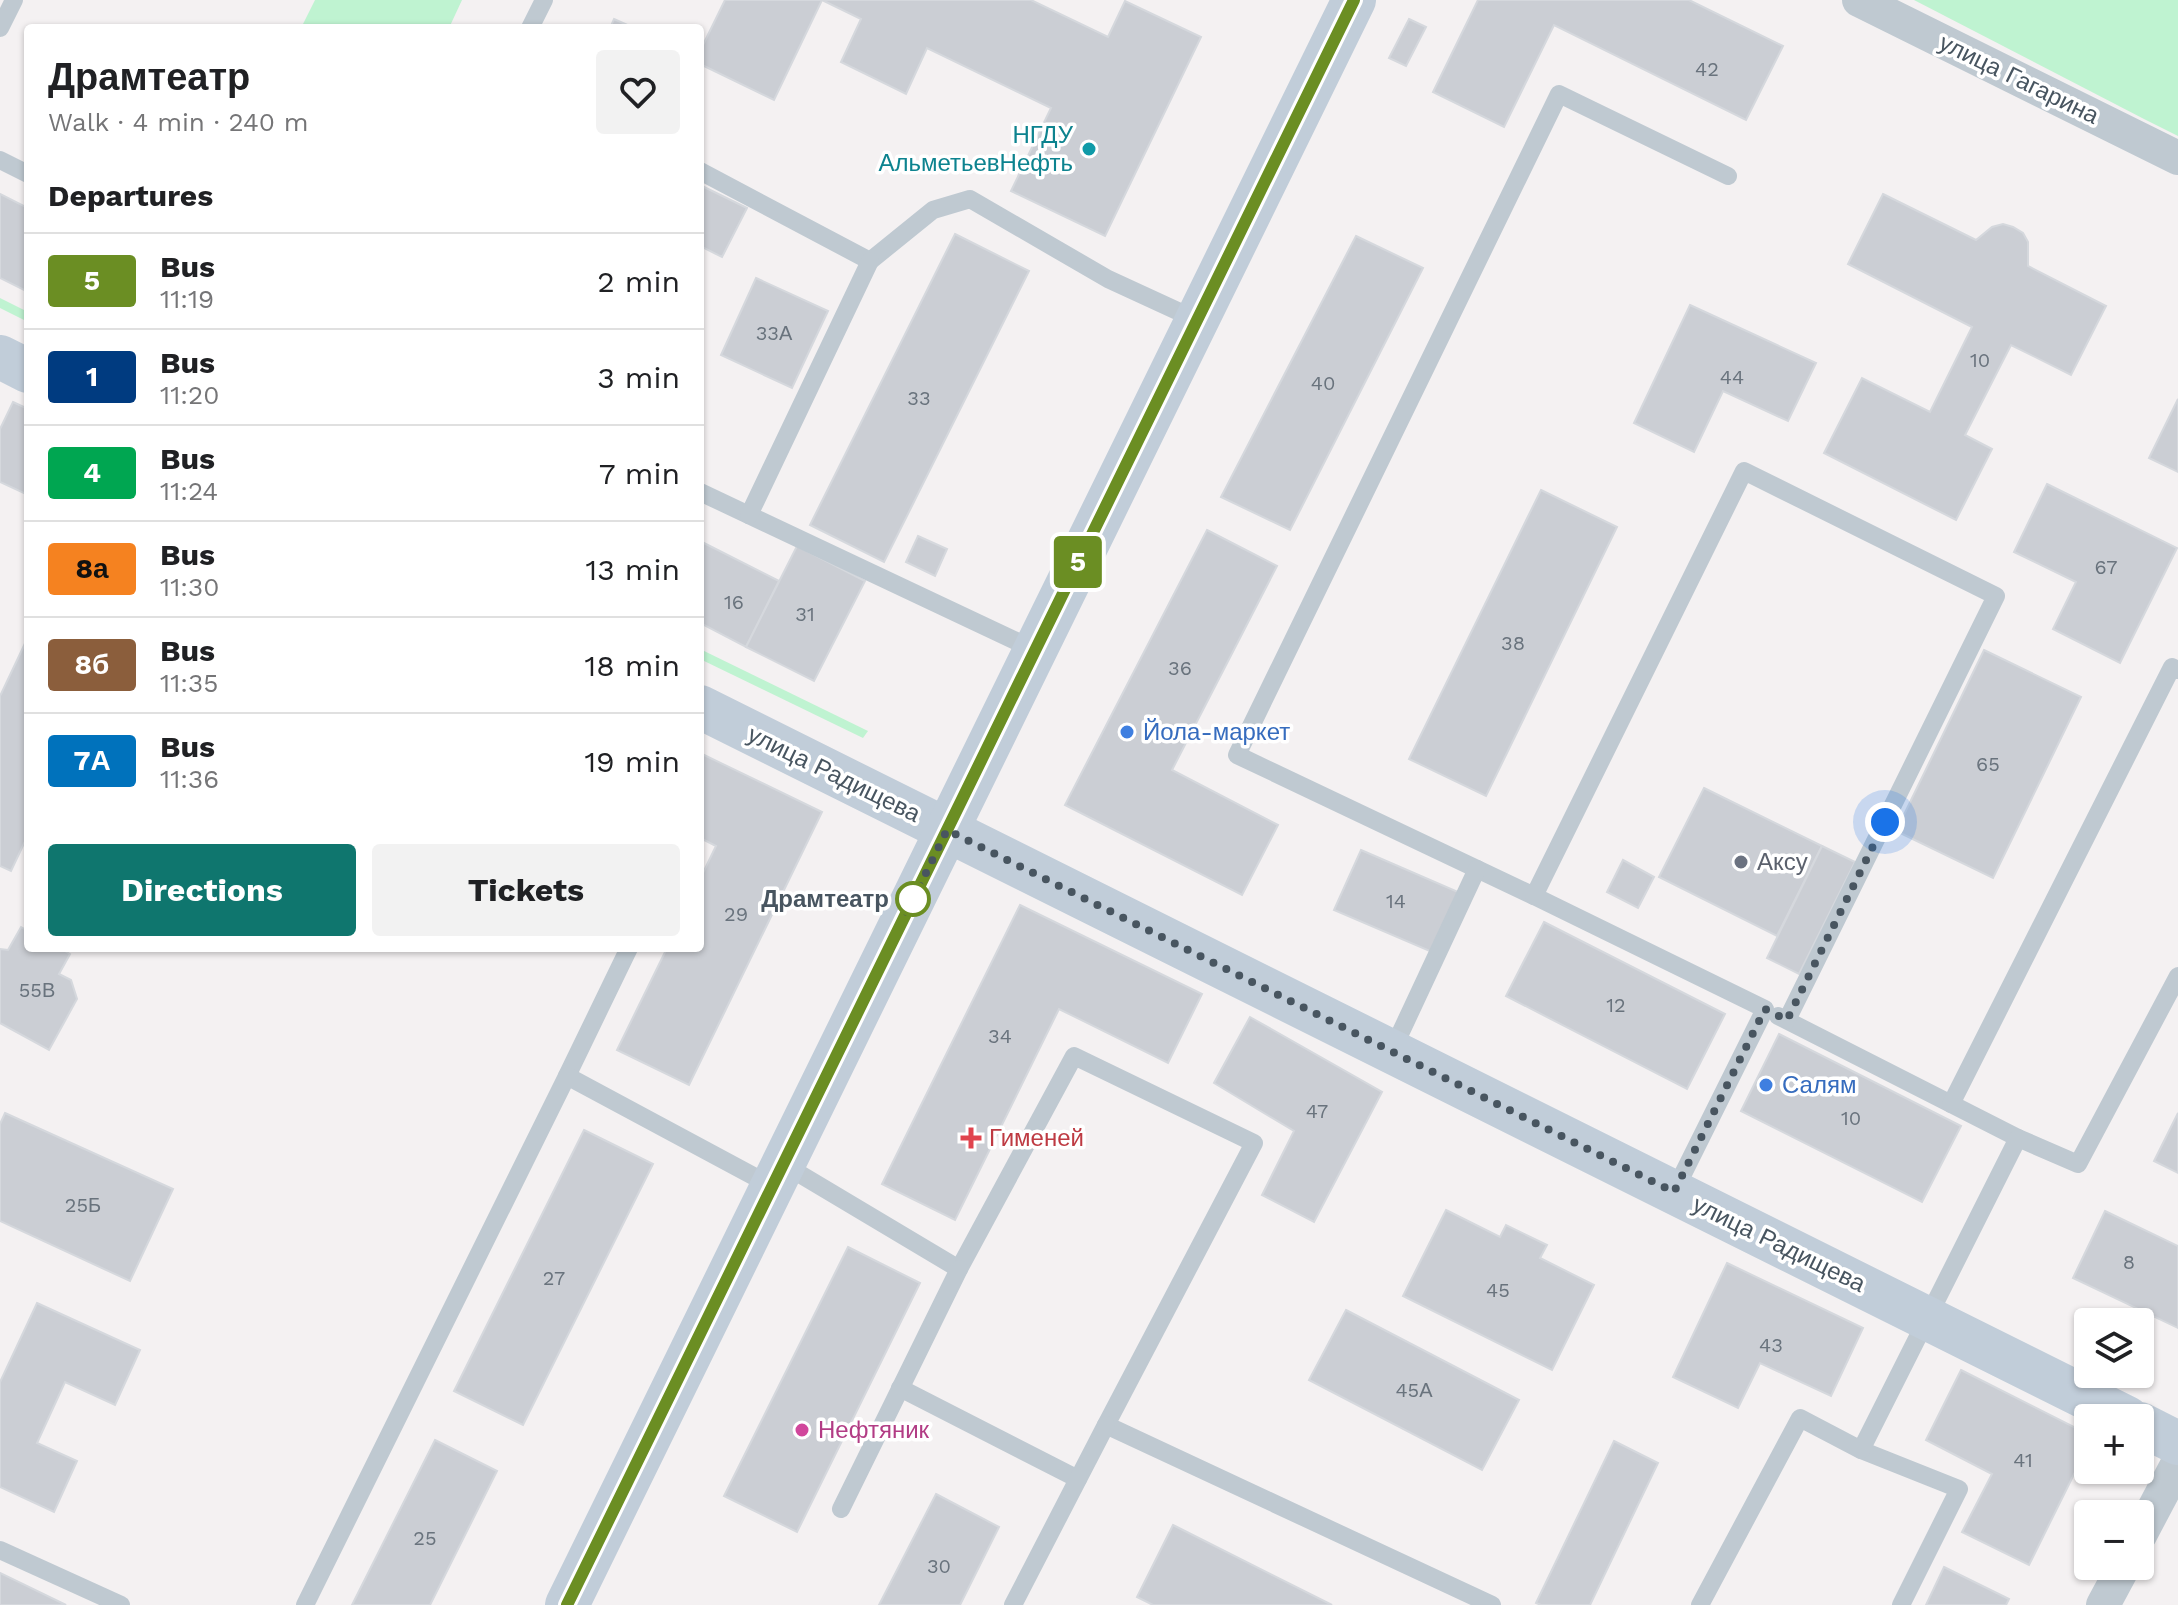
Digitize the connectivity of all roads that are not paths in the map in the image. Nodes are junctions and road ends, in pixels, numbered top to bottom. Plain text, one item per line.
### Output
1 (14, 0) edge
2 (544, 0) edge
3 (1354, 0) edge
4 (1859, 0) edge
5 (532, 24) edge
6 (0, 28) edge
7 (2178, 158) edge
8 (0, 160) edge
9 (24, 172) edge
10 (704, 173) edge
11 (1728, 176) dead end
12 (870, 261) junction
13 (1197, 320) junction
14 (0, 357) edge
15 (24, 369) edge
16 (704, 494) edge
17 (749, 515) junction
18 (1035, 650) junction
19 (2178, 670) edge
20 (704, 709) edge
21 (947, 830) junction
22 (1477, 869) junction
23 (1534, 896) junction
24 (627, 952) edge
25 (2178, 976) edge
26 (1765, 1009) junction
27 (1787, 1020) junction
28 (1392, 1051) junction
29 (567, 1076) junction
30 (1951, 1104) junction
31 (2018, 1138) junction
32 (778, 1175) junction
33 (1674, 1192) junction
34 (959, 1269) junction
35 (1927, 1318) junction
36 (900, 1388) junction
37 (2099, 1404) edge
38 (1106, 1425) junction
39 (2154, 1431) edge
40 (2178, 1443) edge
41 (1861, 1450) junction
42 (2178, 1463) edge
43 (1078, 1479) junction
44 (2154, 1508) edge
45 (841, 1509) dead end
46 (0, 1550) edge
47 (2116, 1580) edge
48 (121, 1605) edge
49 (305, 1605) edge
50 (567, 1605) edge
51 (1013, 1605) edge
52 (1492, 1605) edge
53 (1700, 1605) edge
54 (1901, 1605) edge
55 (2103, 1605) edge

1 - 6 lane
2 - 5 lane
3 - 13 main road
4 - 7 street, улица Гагарина
8 - 9 lane
10 - 12 lane
11 - 22 lane
12 - 13 lane
12 - 17 lane
13 - 18 main road
14 - 15 main road
16 - 17 lane
17 - 18 lane
18 - 21 main road
19 - 30 lane
20 - 21 main road, улица Радищева
21 - 28 main road, улица Радищева
21 - 32 main road
22 - 23 lane
22 - 28 lane
23 - 26 lane
23 - 27 lane
24 - 29 lane
25 - 31 lane
26 - 27 lane
26 - 33 lane
27 - 30 lane
28 - 33 main road, улица Радищева
29 - 32 lane
29 - 49 lane
30 - 31 lane
31 - 35 lane
32 - 34 lane
32 - 50 main road
33 - 35 main road, улица Радищева
34 - 36 lane
34 - 38 lane
35 - 37 main road, улица Радищева
35 - 41 lane
36 - 43 lane
36 - 45 lane
38 - 43 lane
38 - 52 lane
39 - 40 main road
41 - 53 lane
41 - 54 lane
42 - 44 street
43 - 51 lane
46 - 48 lane
47 - 55 street

